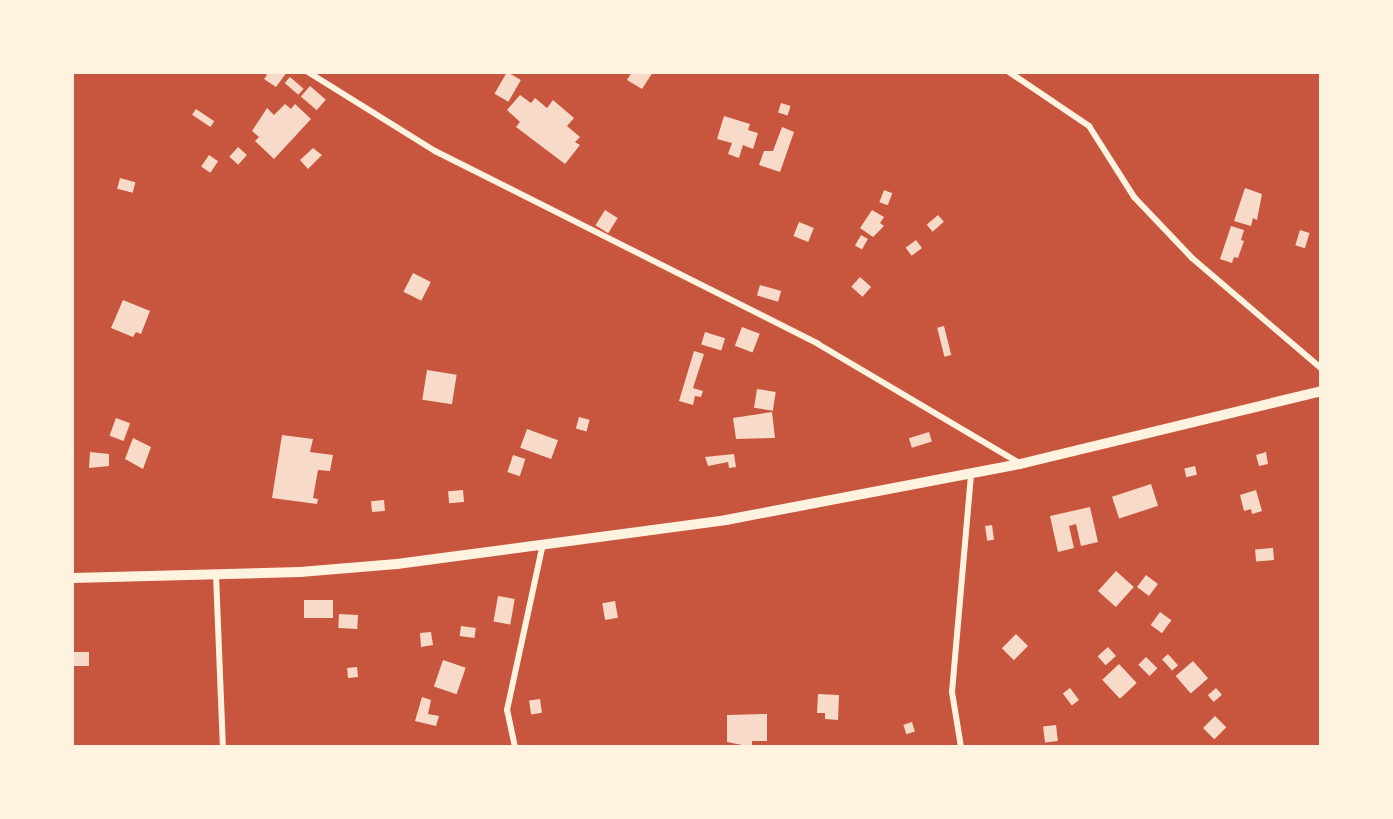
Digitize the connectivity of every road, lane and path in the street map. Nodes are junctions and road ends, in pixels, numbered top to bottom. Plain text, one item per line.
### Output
1 (308, 72) edge
2 (1009, 72) edge
3 (1321, 368) edge
4 (1321, 391) edge
5 (1020, 464) junction
6 (971, 473) junction
7 (543, 544) junction
8 (216, 575) junction
9 (72, 578) edge
10 (223, 747) edge
11 (515, 747) edge
12 (961, 747) edge

1 - 5 street
2 - 3 street
4 - 5 main road
5 - 6 main road
6 - 7 main road
6 - 12 street
7 - 8 main road
7 - 11 street
8 - 9 main road
8 - 10 street

